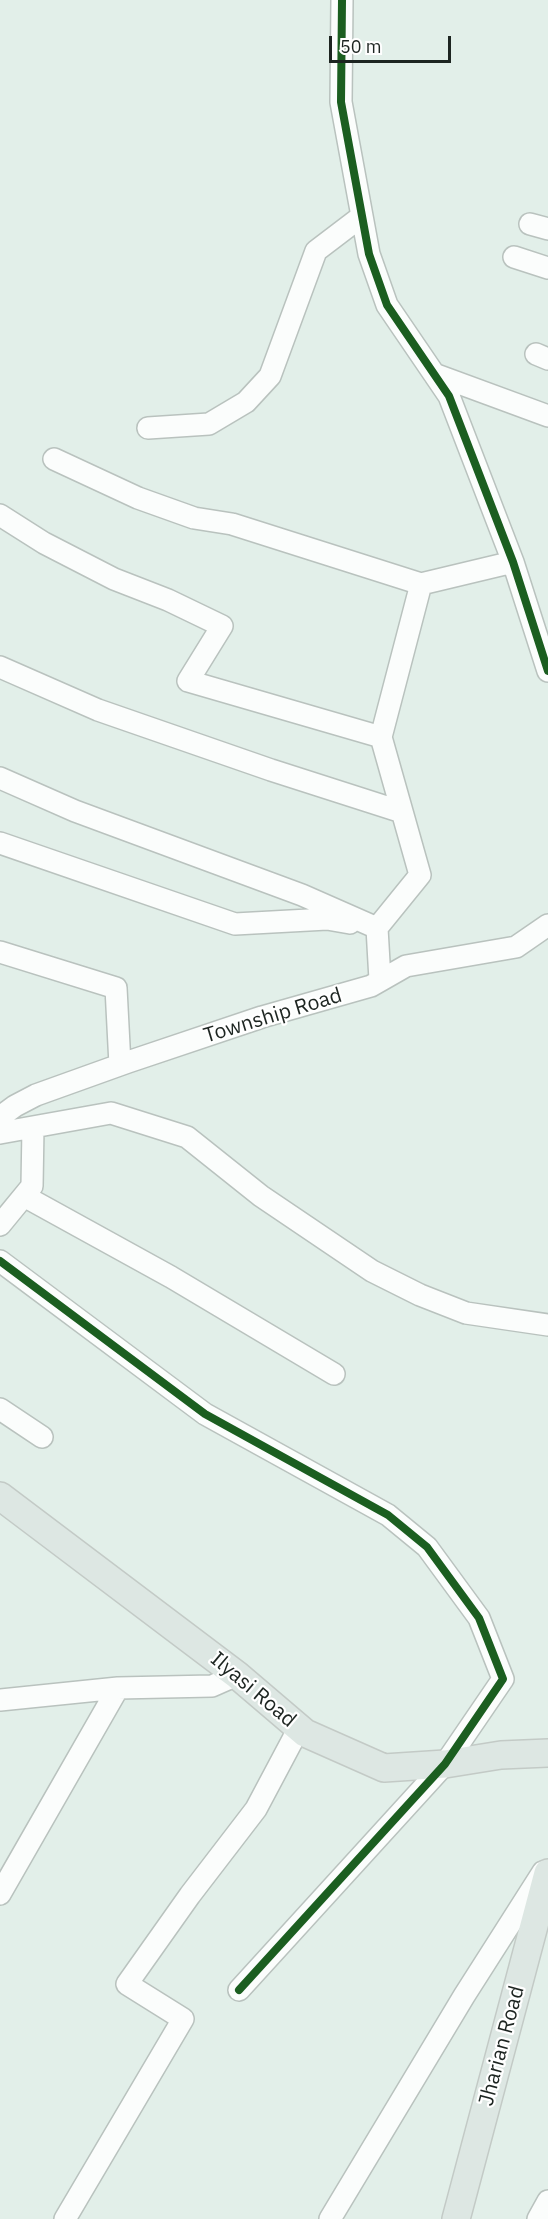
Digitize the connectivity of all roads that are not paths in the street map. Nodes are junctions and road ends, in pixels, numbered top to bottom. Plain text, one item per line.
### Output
1 (342, 0) edge
2 (362, 216) junction
3 (514, 257) dead end
4 (548, 268) edge
5 (434, 374) junction
6 (548, 416) edge
7 (148, 428) dead end
8 (54, 459) dead end
9 (0, 515) edge
10 (513, 562) junction
11 (421, 584) junction
12 (0, 667) edge
13 (548, 670) edge
14 (381, 737) junction
15 (0, 778) edge
16 (402, 812) junction
17 (0, 843) edge
18 (548, 925) edge
19 (377, 928) junction
20 (0, 952) edge
21 (380, 981) junction
22 (120, 1065) junction
23 (0, 1117) edge
24 (33, 1128) junction
25 (0, 1133) edge
26 (24, 1196) junction
27 (0, 1225) edge
28 (0, 1261) edge
29 (548, 1325) edge
30 (334, 1374) dead end
31 (0, 1409) edge
32 (42, 1437) dead end
33 (0, 1496) edge
34 (237, 1675) junction
35 (118, 1688) junction
36 (0, 1700) edge
37 (299, 1728) junction
38 (548, 1753) edge
39 (445, 1764) junction
40 (548, 1865) edge
41 (548, 1873) edge
42 (0, 1894) edge
43 (239, 1990) dead end
44 (548, 2201) edge
45 (65, 2219) edge
46 (330, 2219) edge
47 (456, 2219) edge
48 (538, 2219) edge

1 - 2 street
2 - 5 street
2 - 7 street
3 - 4 street
5 - 6 street
5 - 10 street
8 - 11 street
9 - 14 street
10 - 11 street
10 - 13 street
11 - 14 street
12 - 16 street
14 - 16 street
15 - 19 street
16 - 19 street
17 - 19 street
18 - 21 street, Township Road
19 - 21 street
20 - 22 street
21 - 22 street, Township Road
22 - 23 street, Township Road
24 - 25 street
24 - 26 street
24 - 29 street
26 - 27 street
26 - 30 street
28 - 39 street
31 - 32 street
33 - 34 main road, Ilyasi Road
34 - 35 street
34 - 37 main road, Ilyasi Road
35 - 36 street
35 - 42 street
37 - 39 main road, Ilyasi Road
37 - 45 street
38 - 39 main road, Ilyasi Road
39 - 43 street
40 - 46 street
41 - 47 main road, Jharian Road
44 - 48 street

